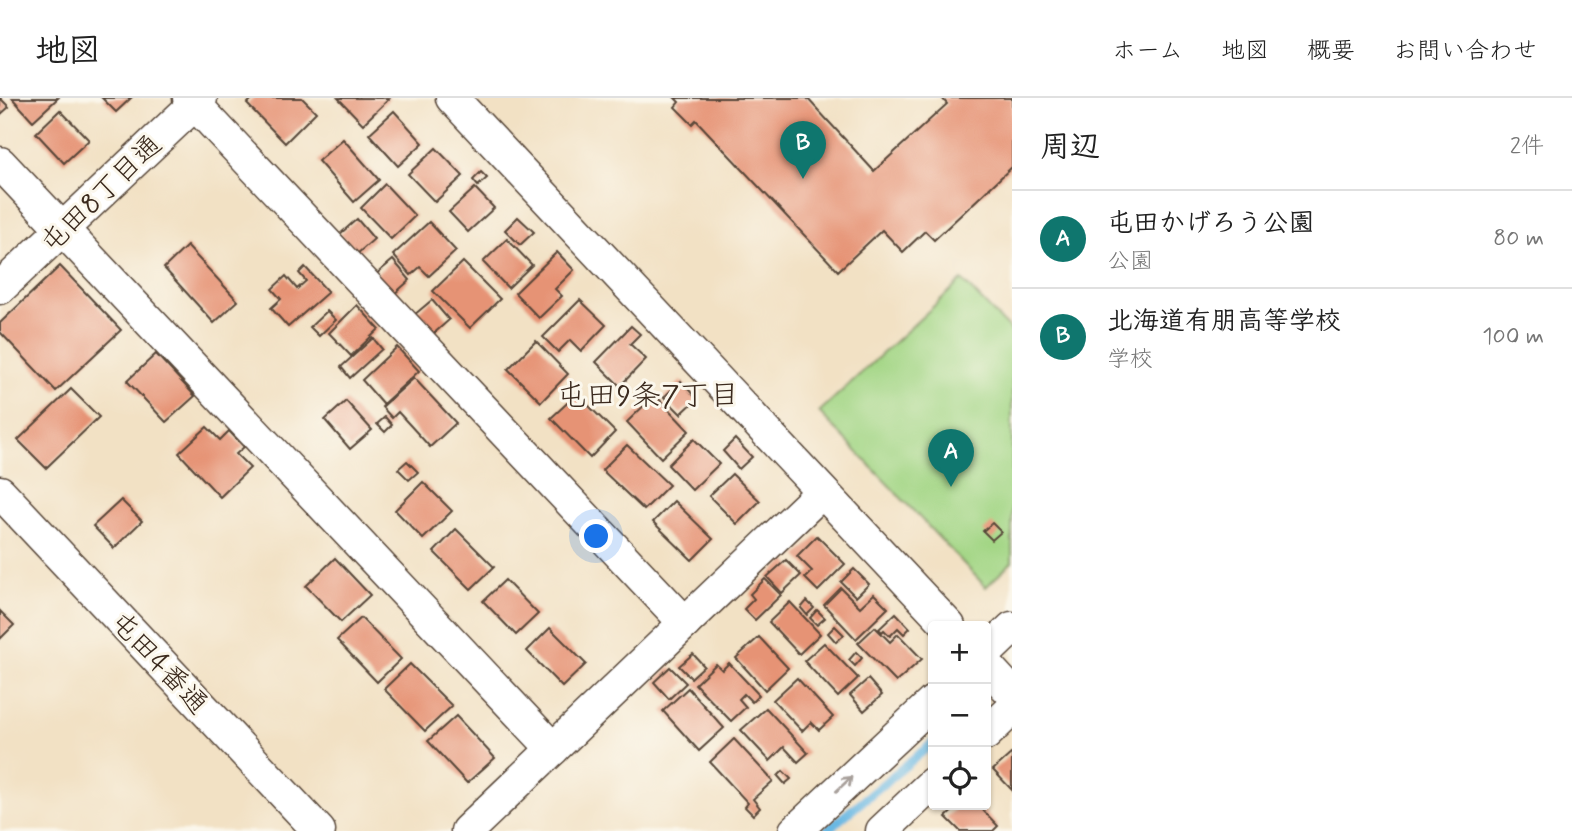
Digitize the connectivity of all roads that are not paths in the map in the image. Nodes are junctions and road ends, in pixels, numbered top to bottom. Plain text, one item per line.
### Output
1 (452, 98) edge
2 (195, 100) edge
3 (0, 163) edge
4 (62, 229) junction
5 (0, 288) edge
6 (0, 492) edge
7 (822, 492) junction
8 (944, 621) edge
9 (685, 623) junction
10 (1012, 628) edge
11 (991, 648) edge
12 (991, 670) edge
13 (1012, 693) edge
14 (928, 707) edge
15 (1012, 709) edge
16 (991, 729) edge
17 (553, 749) junction
18 (928, 788) edge
19 (319, 831) edge
20 (467, 831) edge
21 (794, 831) edge
22 (882, 831) edge

1 - 7 street
2 - 4 street, 屯田8丁目通
2 - 9 street
3 - 4 street
4 - 5 street, 屯田8丁目通
4 - 17 street
6 - 19 street, 屯田4番通
7 - 8 street
7 - 9 street
9 - 17 street
10 - 11 street
12 - 13 street
21 -> 14 street
15 - 16 street
17 - 20 street
18 - 22 street

